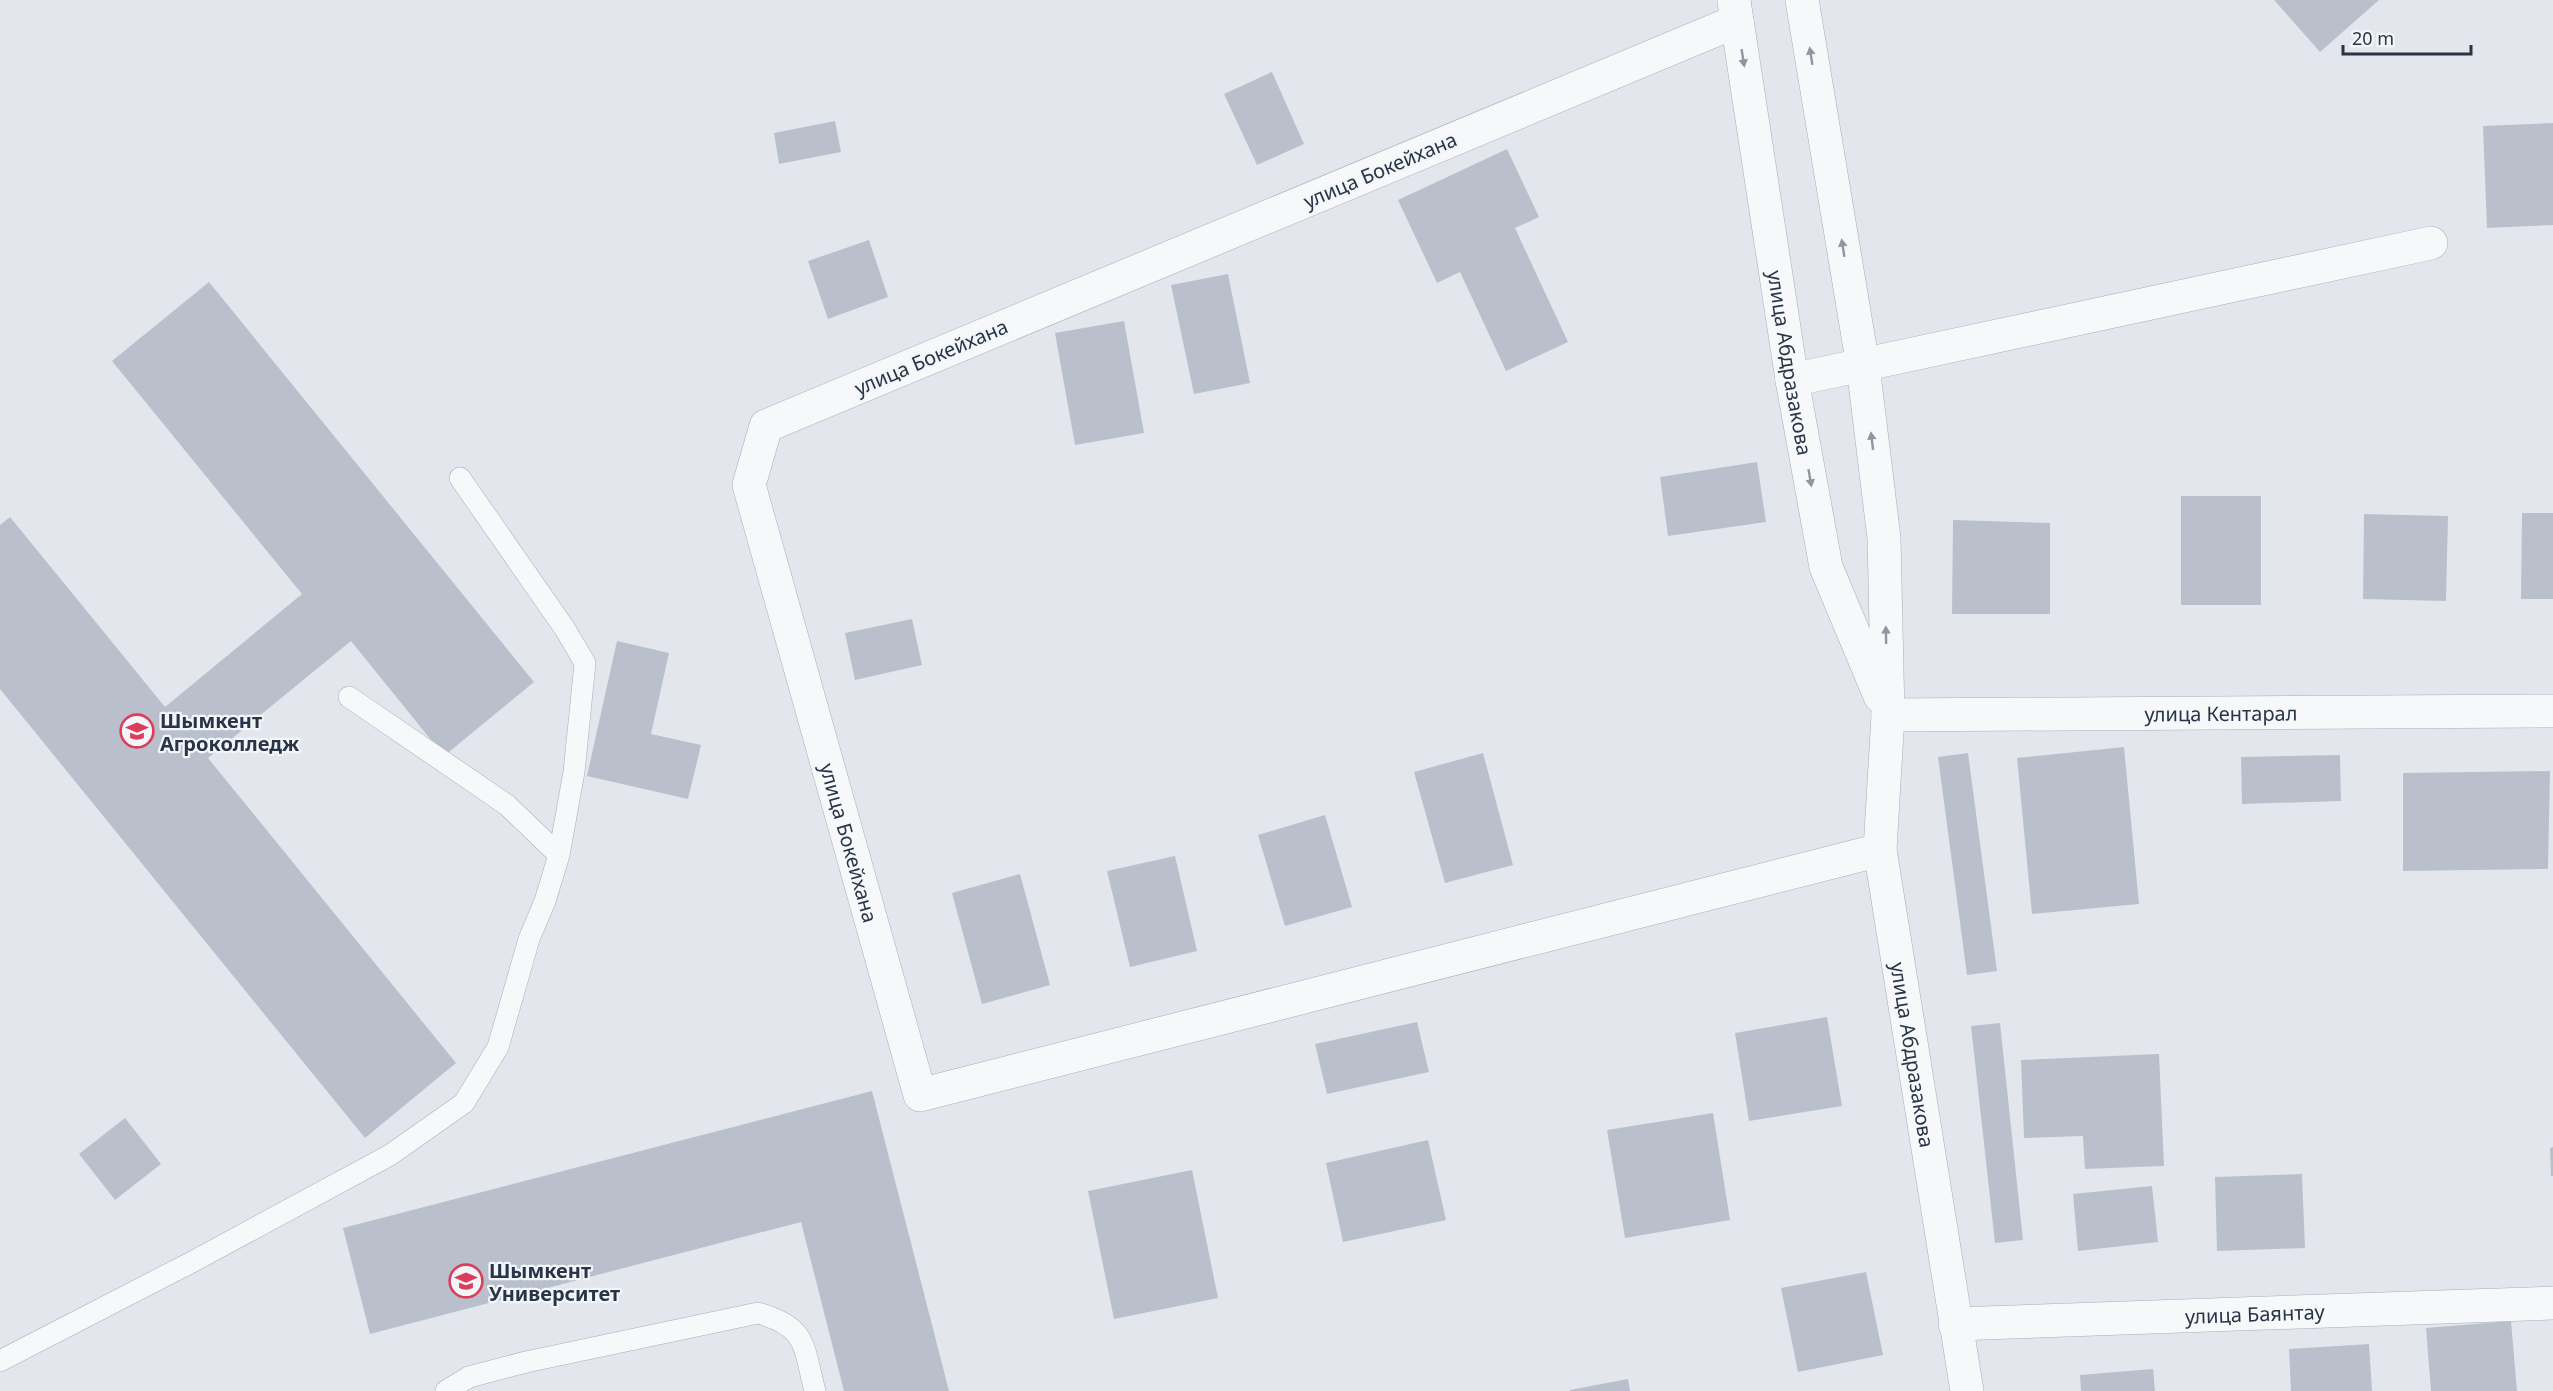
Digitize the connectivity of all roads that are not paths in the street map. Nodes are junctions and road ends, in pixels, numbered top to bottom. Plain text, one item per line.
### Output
1 (1802, 0) edge
2 (1736, 10) edge
3 (2431, 243) dead end
4 (1863, 366) junction
5 (1792, 380) junction
6 (460, 477) dead end
7 (349, 697) dead end
8 (2553, 711) edge
9 (1888, 715) junction
10 (1880, 850) junction
11 (559, 855) junction
12 (2553, 1303) edge
13 (1955, 1324) junction
14 (0, 1361) edge
15 (446, 1391) edge
16 (815, 1391) edge
17 (1967, 1391) edge

4 -> 1 street, улица Абдразакова
2 -> 5 street, улица Абдразакова
2 - 10 street, улица Бокейхана
3 - 4 street
4 - 5 street
9 -> 4 street, улица Абдразакова
5 -> 9 street, улица Абдразакова
6 - 11 lane
7 - 11 lane
8 - 9 street, улица Кентарал
9 - 10 street, улица Абдразакова
10 - 13 street, улица Абдразакова
11 - 14 lane
12 - 13 street, улица Баянтау
13 - 17 street, улица Абдразакова
15 - 16 lane

